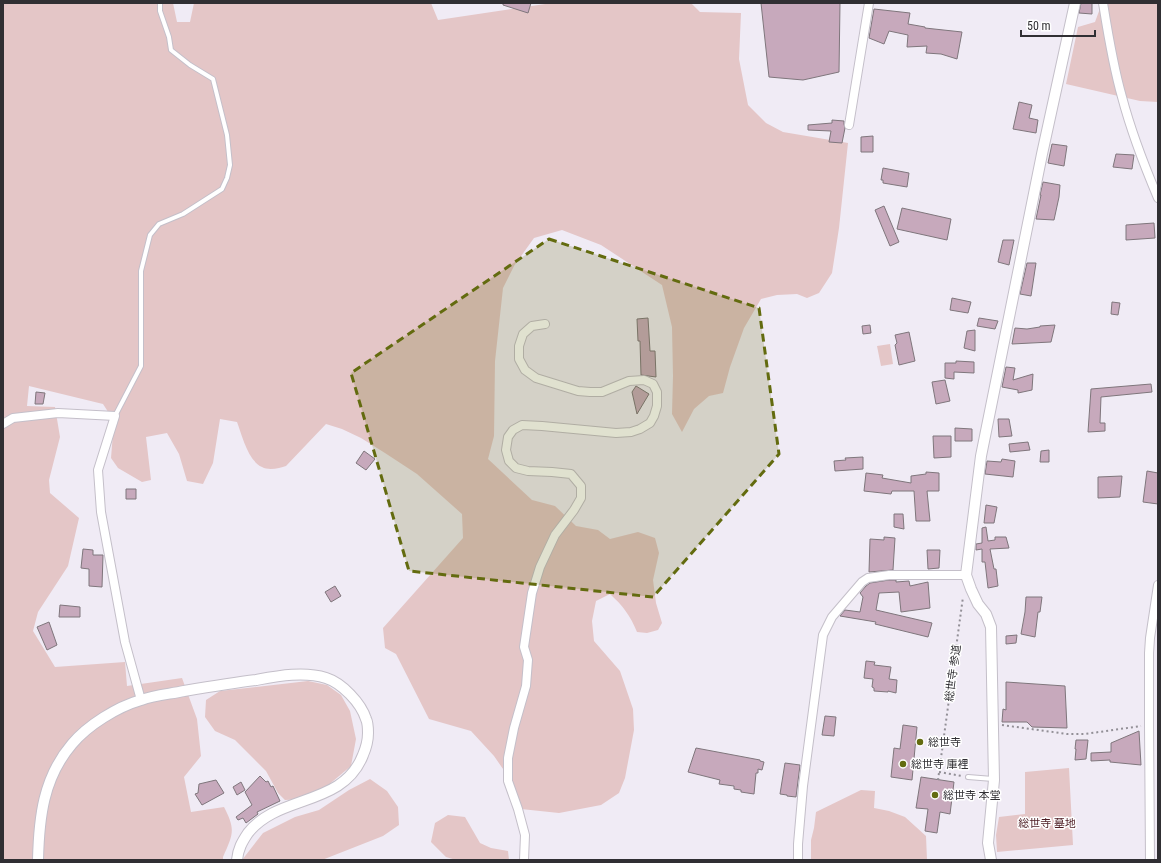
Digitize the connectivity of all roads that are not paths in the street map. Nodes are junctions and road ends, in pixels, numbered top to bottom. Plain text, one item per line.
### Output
1 (160, 3) edge
2 (869, 3) edge
3 (1075, 3) edge
4 (1103, 3) edge
5 (849, 125) dead end
6 (1158, 198) edge
7 (545, 324) dead end
8 (114, 416) junction
9 (3, 424) edge
10 (966, 574) junction
11 (1158, 586) edge
12 (141, 700) junction
13 (968, 777) road end
14 (994, 780) junction
15 (38, 860) edge
16 (237, 860) edge
17 (524, 860) edge
18 (798, 860) edge
19 (991, 860) edge
20 (1150, 860) edge

1 - 8 lane
2 - 5 street
3 - 10 street
4 - 6 street
7 - 17 street
8 - 9 street
8 - 12 street
10 - 14 street
10 - 18 street
11 - 20 street
12 - 15 street
12 - 16 street
13 - 14 lane
14 - 19 street

